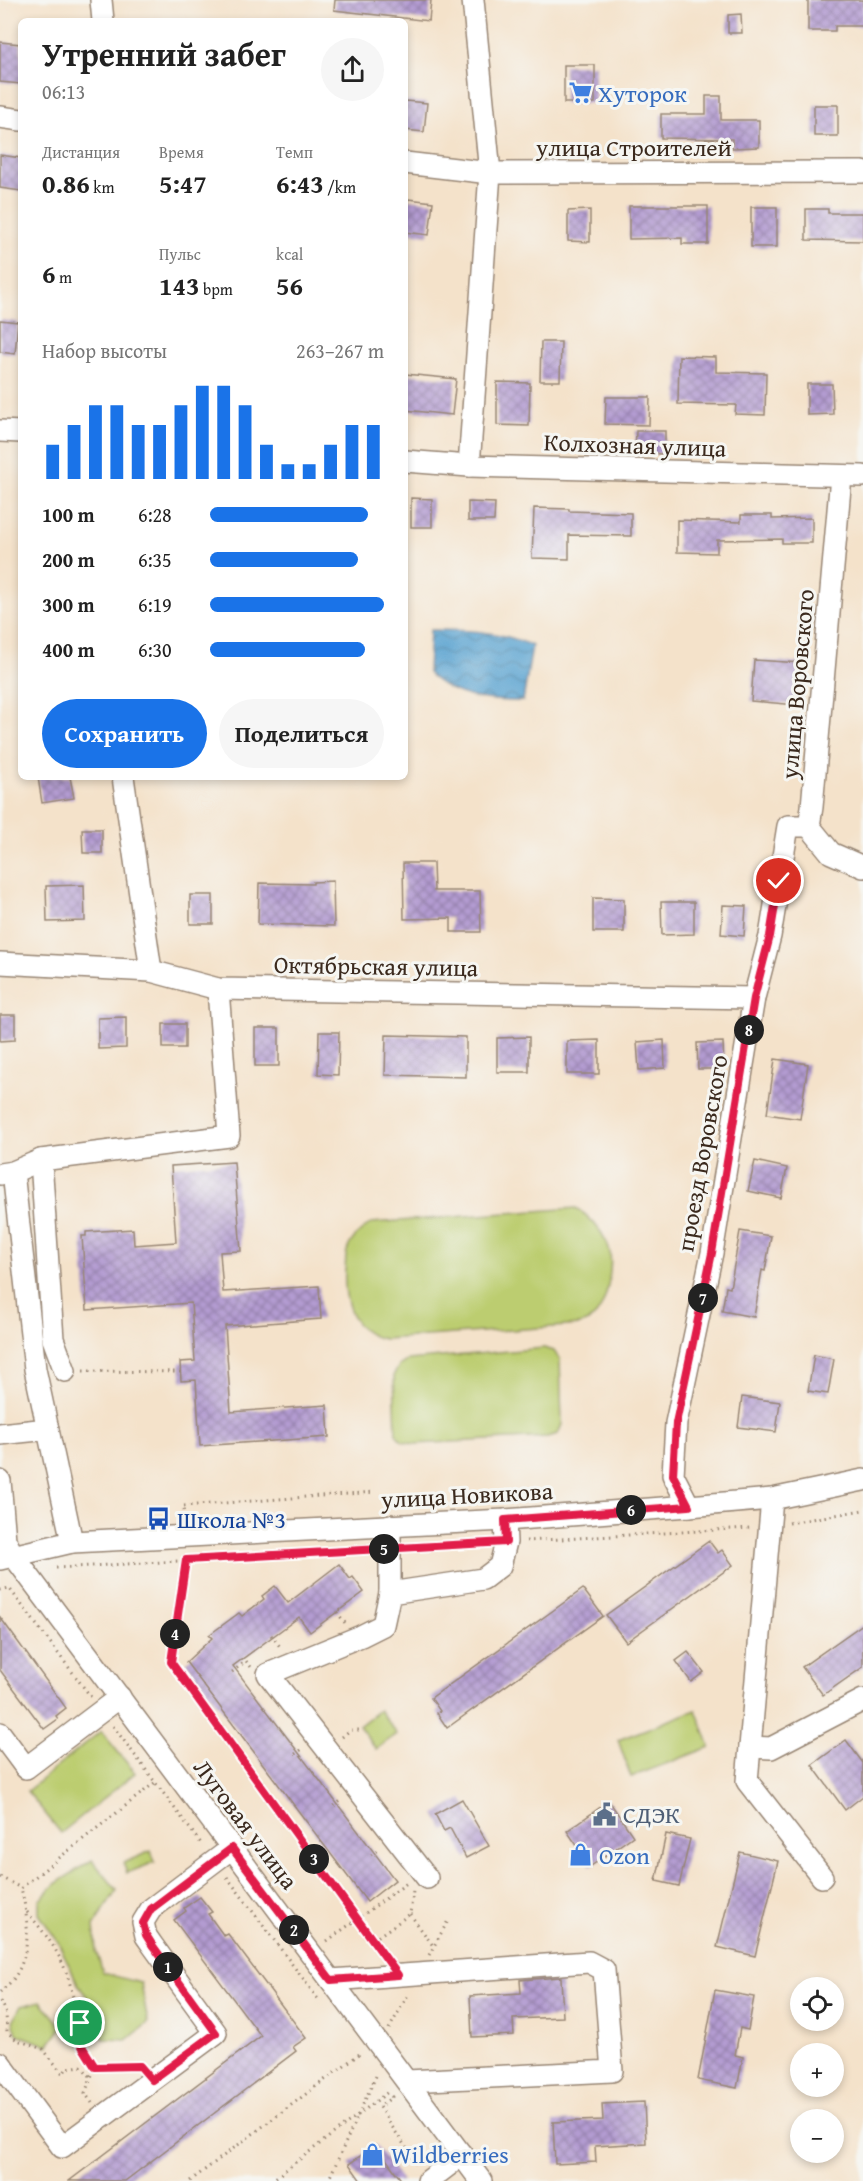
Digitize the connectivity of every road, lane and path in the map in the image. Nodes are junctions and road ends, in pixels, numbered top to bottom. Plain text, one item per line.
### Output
1 (101, 0) edge
2 (473, 0) edge
3 (103, 18) edge
4 (0, 117) edge
5 (18, 120) edge
6 (408, 163) edge
7 (863, 172) edge
8 (490, 173) junction
9 (0, 431) edge
10 (18, 432) edge
11 (408, 461) edge
12 (470, 466) junction
13 (841, 476) junction
14 (863, 476) edge
15 (123, 780) edge
16 (809, 826) junction
17 (863, 867) edge
18 (0, 963) edge
19 (151, 971) junction
20 (218, 989) junction
21 (754, 998) junction
22 (41, 1160) junction
23 (6, 1173) edge
24 (65, 1371) joint
25 (181, 1372) dead end
26 (48, 1430) junction
27 (0, 1434) edge
28 (863, 1480) edge
29 (0, 1481) edge
30 (375, 1492) dead end
31 (772, 1499) junction
32 (689, 1506) junction
33 (863, 1510) edge
34 (505, 1520) junction
35 (184, 1522) dead end
36 (390, 1525) junction
37 (769, 1526) junction
38 (72, 1542) junction
39 (506, 1542) junction
40 (390, 1549) junction
41 (7, 1557) edge
42 (186, 1560) junction
43 (28, 1575) junction
44 (0, 1590) edge
45 (390, 1593) junction
46 (271, 1635) dead end
47 (286, 1654) dead end
48 (252, 1668) dead end
49 (232, 1672) dead end
50 (120, 1698) junction
51 (863, 1700) edge
52 (102, 1711) junction
53 (0, 1733) edge
54 (750, 1747) junction
55 (172, 1768) junction
56 (156, 1782) junction
57 (232, 1848) junction
58 (214, 1861) junction
59 (0, 1877) edge
60 (822, 1877) dead end
61 (419, 1880) junction
62 (21, 1888) junction
63 (27, 1912) junction
64 (410, 1914) junction
65 (358, 1919) junction
66 (373, 1940) junction
67 (320, 1946) dead end
68 (434, 1947) dead end
69 (398, 1975) junction
70 (331, 1980) junction
71 (0, 1992) edge
72 (0, 2001) edge
73 (319, 2001) dead end
74 (365, 2061) dead end
75 (0, 2063) edge
76 (95, 2067) junction
77 (370, 2068) dead end
78 (376, 2076) junction
79 (91, 2077) junction
80 (152, 2080) junction
81 (407, 2081) junction
82 (388, 2092) junction
83 (358, 2115) junction
84 (103, 2117) junction
85 (462, 2155) junction
86 (425, 2176) edge
87 (190, 2181) edge
88 (271, 2181) edge
89 (328, 2181) edge
90 (481, 2181) edge

1 - 3 street
2 - 8 street
4 - 5 street
6 - 8 street, улица Строителей
7 - 8 street, улица Строителей
8 - 12 street
9 - 10 street
11 - 12 street, Колхозная улица
12 - 13 street, Колхозная улица
13 - 14 street, Колхозная улица
13 - 16 street, улица Воровского
15 - 19 street
16 - 17 street
16 - 21 street, проезд Воровского
18 - 19 street, Октябрьская улица
19 - 20 street, Октябрьская улица
20 - 21 street, Октябрьская улица
20 - 22 street
21 - 32 street, проезд Воровского
22 - 23 street
22 - 24 street
23 - 26 street
24 - 25 path
26 - 27 street
26 - 38 street
28 - 31 street, улица Новикова
29 - 41 street, Луговая улица
30 - 35 path
31 - 32 street, улица Новикова
31 - 37 street
32 - 34 street, улица Новикова
33 - 37 path
34 - 36 street, улица Новикова
34 - 39 street
36 - 38 street, улица Новикова
36 - 40 street
37 - 39 path
37 - 54 street
38 - 41 street, улица Новикова
39 - 40 path
39 - 45 street
40 - 42 path
40 - 45 street
41 - 43 street, Луговая улица
42 - 43 path
42 - 65 path
43 - 50 street, Луговая улица
44 - 52 path
45 - 61 street
46 - 47 path
48 - 49 path
50 - 52 street
50 - 55 street, Луговая улица
51 - 54 street
52 - 53 street
52 - 56 path
54 - 60 street
55 - 56 path
55 - 57 street, Луговая улица
56 - 58 path
56 - 62 path
57 - 58 street
57 - 70 street, Луговая улица
58 - 73 path
58 - 80 street
59 - 62 path
61 - 64 path
61 - 65 path
62 - 63 path
63 - 71 path
63 - 76 path
64 - 66 path
64 - 68 path
65 - 66 path
65 - 67 path
66 - 69 path
69 - 70 street
69 - 81 street
70 - 81 street, Луговая улица
72 - 79 path
74 - 87 path
75 - 84 street
76 - 79 path
76 - 80 path
77 - 78 path
78 - 82 path
78 - 83 path
79 - 84 path
80 - 84 street
81 - 85 street, Луговая улица
82 - 83 path
82 - 86 path
83 - 88 path
83 - 89 path
85 - 86 street
85 - 90 street, Луговая улица

